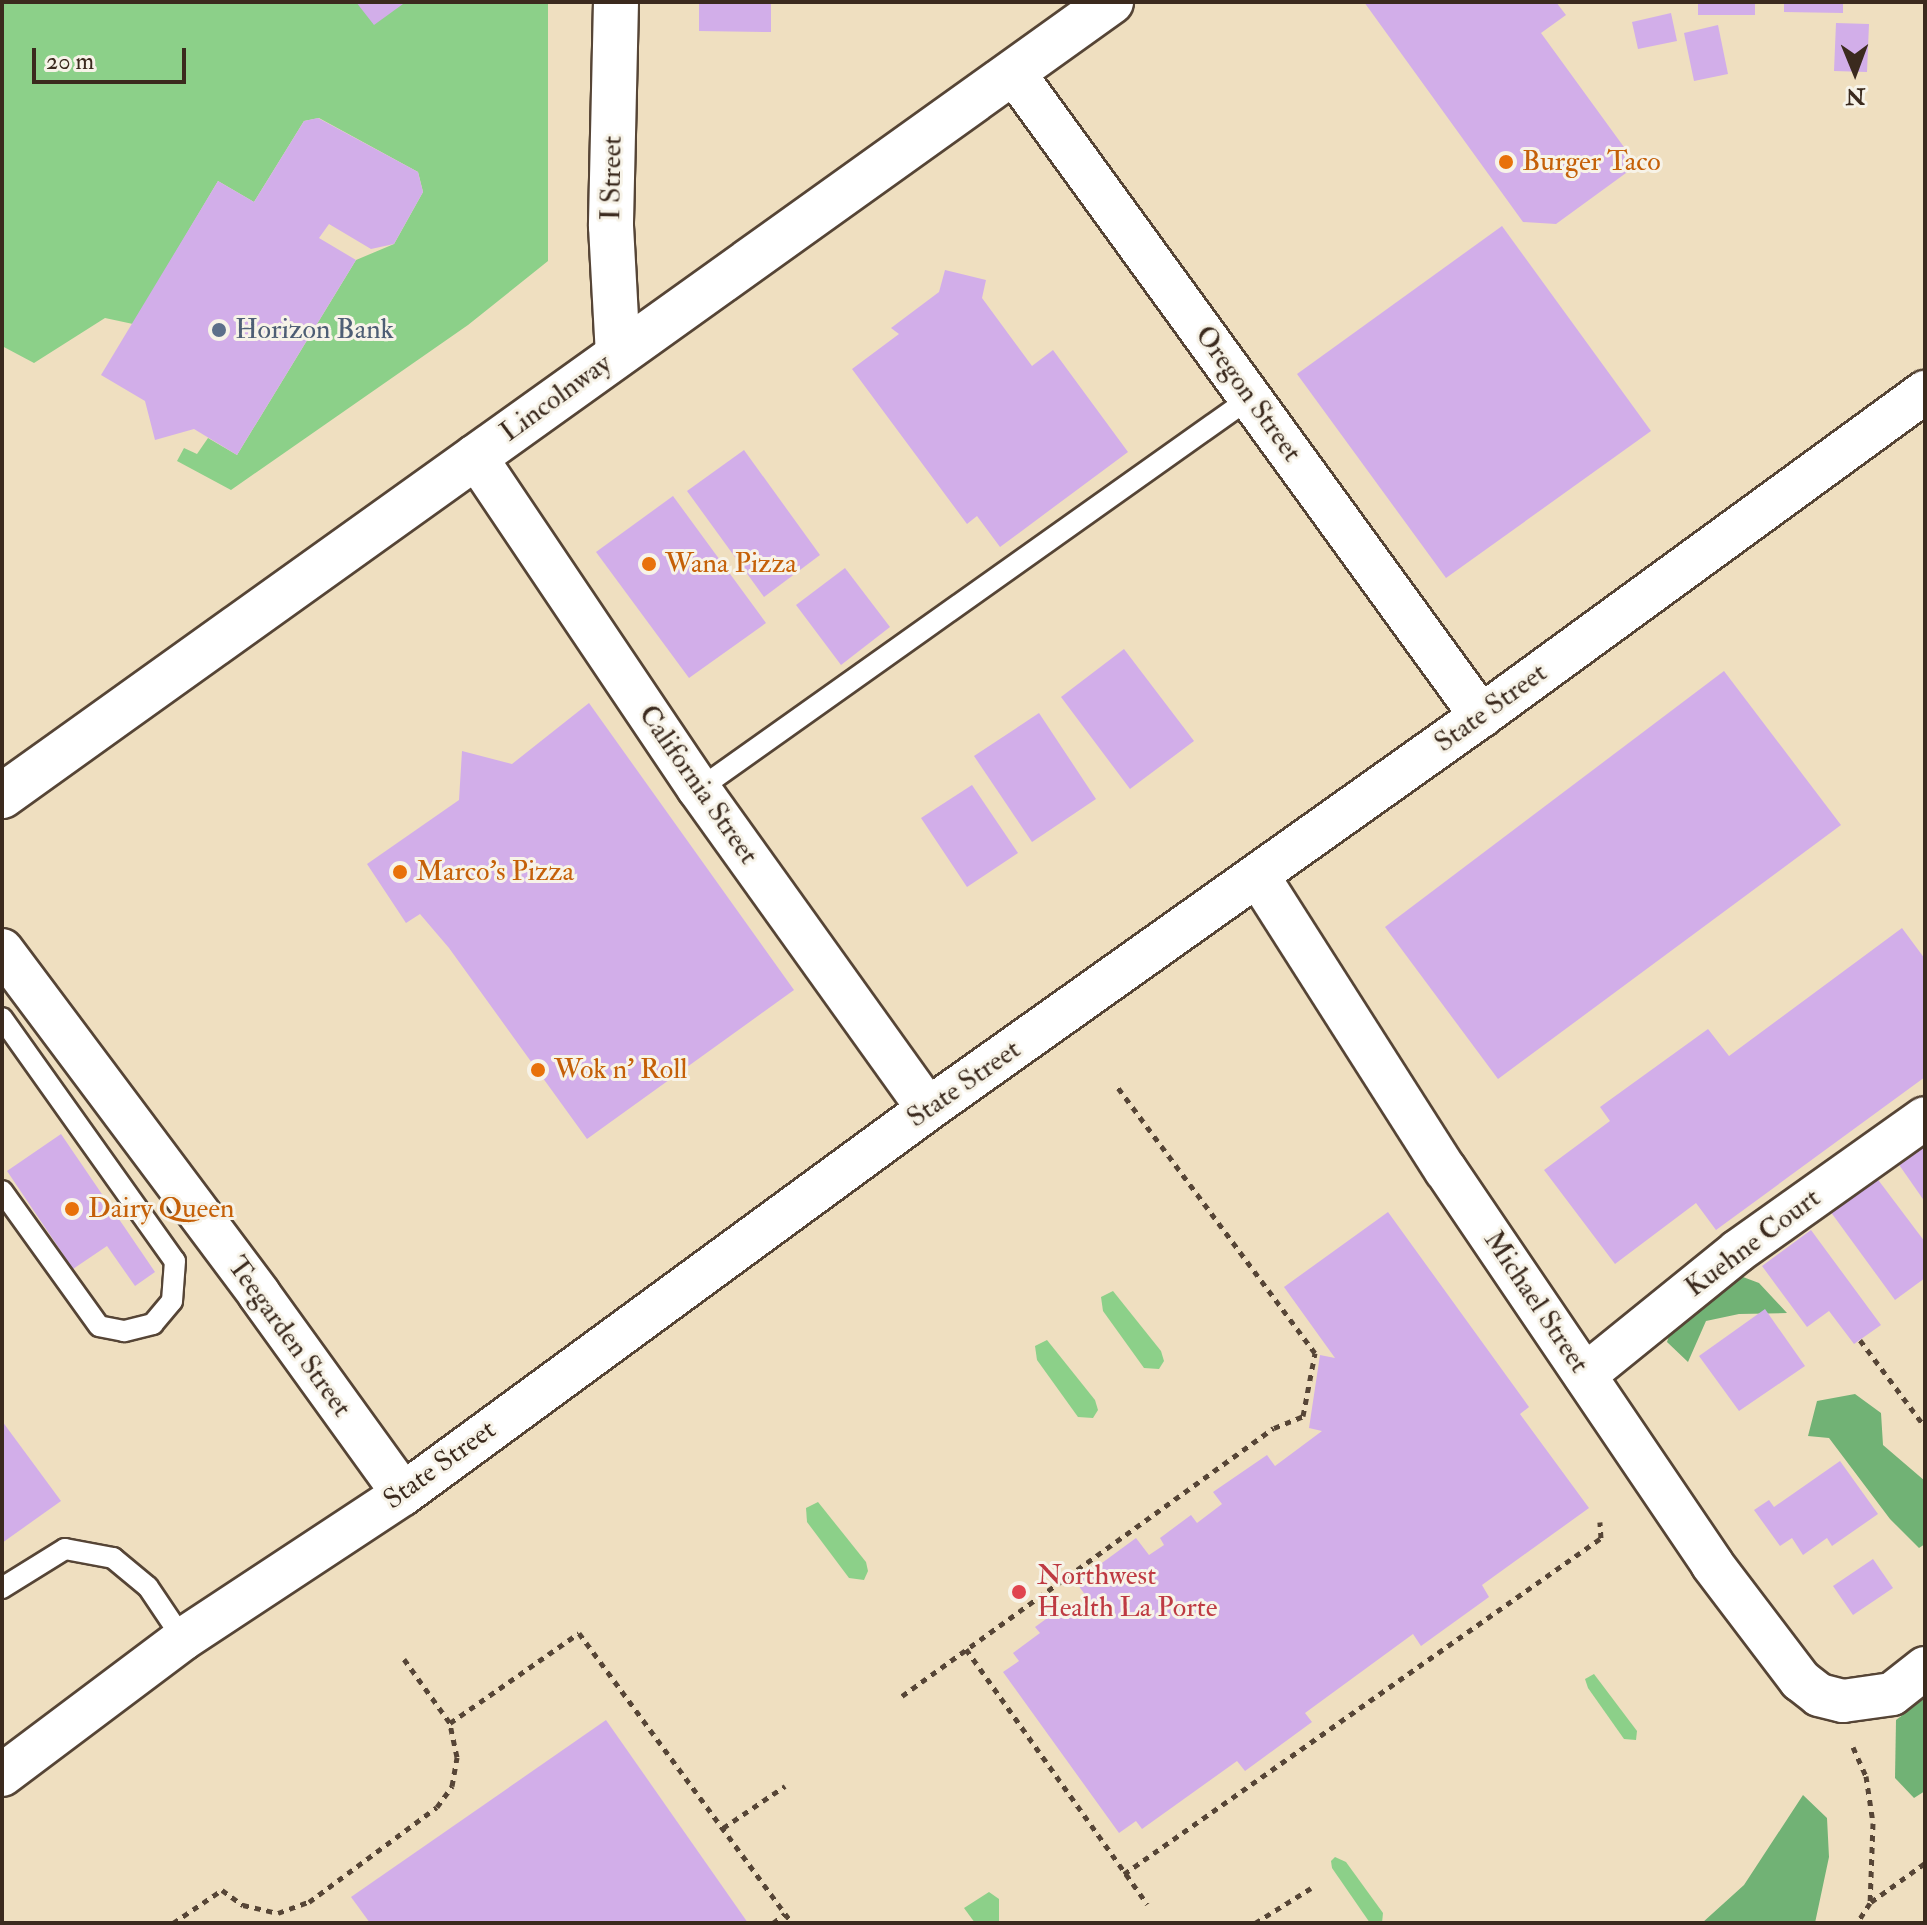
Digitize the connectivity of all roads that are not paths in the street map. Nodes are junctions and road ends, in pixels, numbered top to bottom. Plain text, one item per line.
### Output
1 (616, 2) edge
2 (1111, 2) edge
3 (1014, 73) junction
4 (618, 354) junction
5 (1925, 392) edge
6 (1250, 398) junction
7 (475, 456) junction
8 (1481, 716) junction
9 (699, 789) junction
10 (2, 796) edge
11 (1258, 876) junction
12 (2, 950) edge
13 (2, 1018) edge
14 (928, 1109) junction
15 (1925, 1118) edge
16 (2, 1191) edge
17 (1585, 1375) junction
18 (403, 1494) junction
19 (2, 1588) edge
20 (183, 1639) junction
21 (1925, 1668) edge
22 (2, 1775) edge

1 - 4 main road, I Street
2 - 3 main road, Lincolnway
3 - 4 main road, Lincolnway
3 - 6 street, Oregon Street
4 - 7 main road, Lincolnway
5 - 8 street, State Street
6 - 8 street, Oregon Street
6 - 9 lane
7 - 9 street, California Street
7 - 10 main road, Lincolnway
8 - 11 street, State Street
9 - 14 street, California Street
11 - 14 street, State Street
11 - 17 street, Michael Street
12 - 18 street, Teegarden Street
13 - 16 lane
14 - 18 street, State Street
15 - 17 street, Kuehne Court
17 - 21 street, Michael Street
18 - 20 street, State Street
19 - 20 lane
20 - 22 street, State Street

